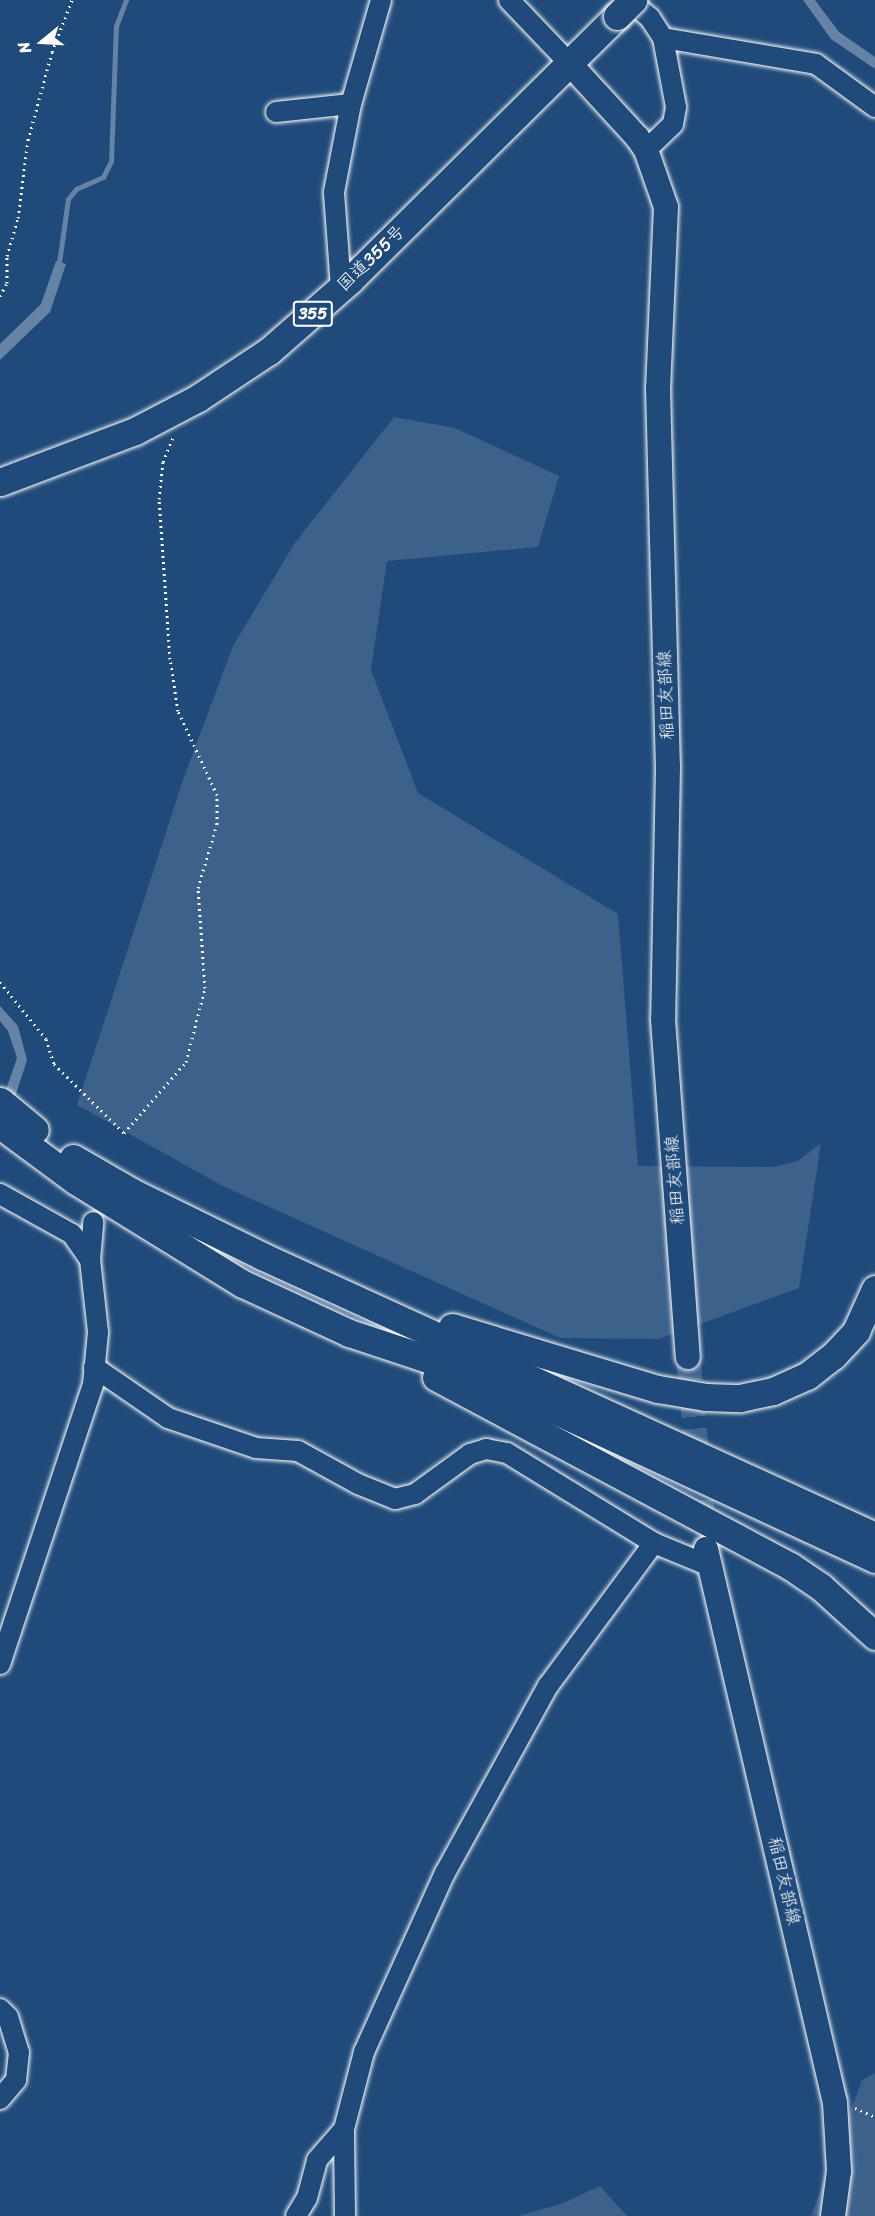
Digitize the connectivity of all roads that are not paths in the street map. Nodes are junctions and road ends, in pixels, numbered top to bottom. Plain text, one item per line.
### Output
1 (381, 0) edge
2 (509, 0) edge
3 (626, 5) edge
4 (663, 38) junction
5 (570, 64) junction
6 (351, 104) junction
7 (875, 107) edge
8 (276, 112) dead end
9 (646, 150) junction
10 (341, 288) junction
11 (0, 482) edge
12 (0, 1101) edge
13 (0, 1125) edge
14 (0, 1194) edge
15 (93, 1222) dead end
16 (90, 1260) junction
17 (875, 1289) edge
18 (361, 1302) junction
19 (349, 1333) junction
20 (688, 1357) tunnel mouth
21 (94, 1368) junction
22 (875, 1536) edge
23 (654, 1543) junction
24 (708, 1557) joint
25 (875, 1559) edge
26 (875, 1636) edge
27 (0, 1664) edge
28 (0, 2009) edge
29 (0, 2099) edge
30 (344, 2129) junction
31 (296, 2216) edge
32 (345, 2216) edge
33 (833, 2216) edge

1 - 6 street
2 - 5 street
3 - 4 street
3 - 5 highway, 国道355号 / 355
4 - 7 street
4 - 9 street
5 - 9 main road, 稲田友部線
5 - 10 highway, 国道355号 / 355
6 - 8 street
6 - 10 street
9 - 20 main road, 稲田友部線
10 - 11 highway, 国道355号 / 355
12 - 18 highway
13 - 19 highway
14 - 16 street
15 - 16 street
16 - 21 street
17 - 18 highway
18 - 22 highway
19 - 25 highway
19 - 26 highway
21 - 23 street
21 - 27 street
23 - 24 street
23 - 30 street
24 - 33 main road, 稲田友部線
28 - 29 street
30 - 31 street
30 - 32 street

